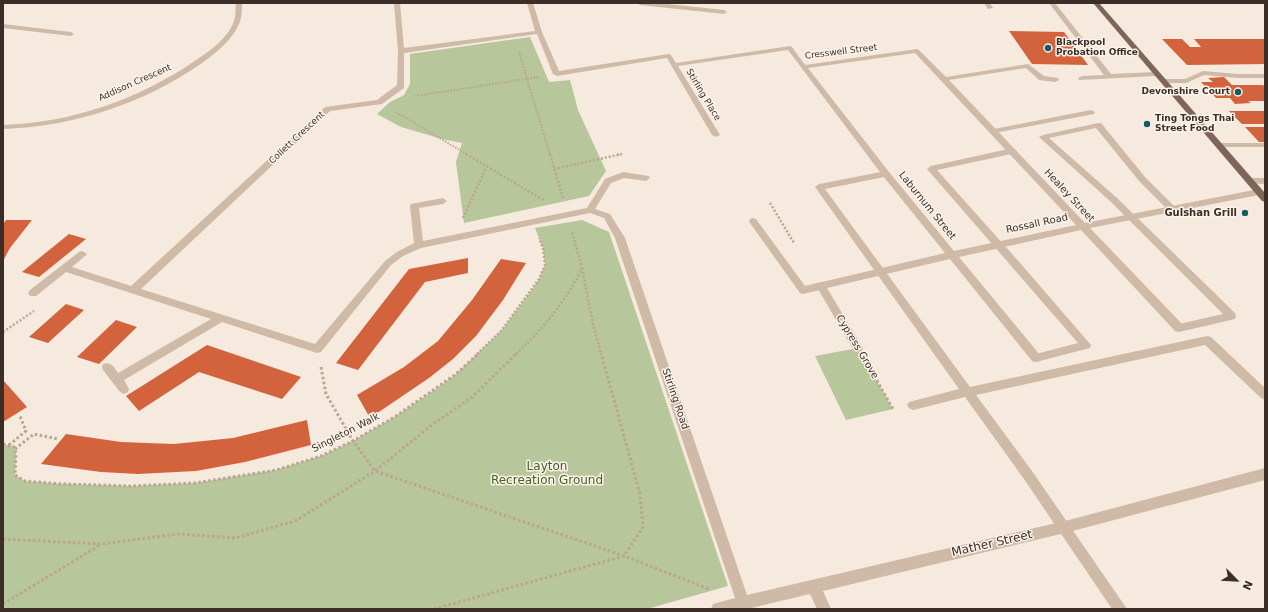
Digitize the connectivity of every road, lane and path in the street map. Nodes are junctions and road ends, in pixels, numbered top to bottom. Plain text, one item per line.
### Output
1 (239, 3) edge
2 (397, 3) edge
3 (530, 3) edge
4 (640, 3) edge
5 (1052, 3) edge
6 (1096, 3) edge
7 (724, 12) dead end
8 (3, 26) edge
9 (539, 32) junction
10 (71, 34) dead end
11 (514, 36) junction
12 (401, 51) junction
13 (674, 65) junction
14 (803, 67) junction
15 (557, 74) junction
16 (1156, 74) junction
17 (1109, 76) junction
18 (1265, 76) edge
19 (527, 78) junction
20 (1082, 78) dead end
21 (944, 79) junction
22 (1055, 80) dead end
23 (1163, 81) junction
24 (379, 102) junction
25 (1091, 112) dead end
26 (3, 127) edge
27 (994, 131) junction
28 (716, 135) dead end
29 (1219, 145) junction
30 (1265, 145) edge
31 (1013, 151) junction
32 (622, 154) dead end
33 (487, 166) junction
34 (554, 169) junction
35 (886, 174) junction
36 (646, 178) dead end
37 (1265, 181) edge
38 (1250, 182) junction
39 (1262, 195) edge
40 (443, 201) dead end
41 (1171, 208) junction
42 (590, 210) junction
43 (568, 214) junction
44 (1130, 216) junction
45 (753, 221) dead end
46 (532, 222) junction
47 (1082, 226) junction
48 (453, 238) junction
49 (998, 244) junction
50 (419, 245) junction
51 (82, 254) dead end
52 (952, 254) junction
53 (64, 268) junction
54 (582, 268) junction
55 (880, 271) junction
56 (821, 286) junction
57 (133, 290) junction
58 (34, 293) dead end
59 (221, 318) junction
60 (858, 348) joint
61 (317, 349) junction
62 (108, 367) dead end
63 (118, 379) junction
64 (124, 389) dead end
65 (967, 392) junction
66 (1265, 395) edge
67 (913, 405) dead end
68 (894, 409) dead end
69 (20, 416) dead end
70 (26, 431) junction
71 (34, 434) junction
72 (58, 439) dead end
73 (353, 441) junction
74 (3, 444) edge
75 (9, 445) junction
76 (15, 449) junction
77 (375, 471) junction
78 (1265, 474) edge
79 (1065, 527) junction
80 (3, 539) edge
81 (101, 544) junction
82 (624, 556) junction
83 (814, 587) junction
84 (743, 602) junction
85 (3, 604) edge
86 (434, 609) edge
87 (718, 609) edge
88 (824, 609) edge
89 (1120, 609) edge

1 - 26 street, Addison Crescent
2 - 12 street
3 - 9 street
4 - 7 street
5 - 17 street
6 - 16 main road
8 - 10 street
9 - 11 street
9 - 15 street
11 - 12 street
11 - 19 path
12 - 24 street, Collett Crescent
13 - 14 street, Cresswell Street
13 - 15 street
13 - 28 street, Stirling Place
14 - 21 street, Cresswell Street
14 - 35 street, Laburnum Street
15 - 19 path
16 - 17 street
16 - 23 main road
17 - 20 street
18 - 23 street
19 - 24 path
19 - 34 path
21 - 22 street
21 - 27 street, Healey Street
23 - 29 main road
24 - 33 path
24 - 57 street, Collett Crescent
25 - 27 street
27 - 31 street, Healey Street
29 - 30 street
29 - 38 main road
31 - 47 street, Healey Street
31 - 49 street
32 - 34 path
33 - 43 path
33 - 48 path
34 - 43 path
35 - 52 street, Laburnum Street
35 - 55 street
36 - 42 street
37 - 38 street
38 - 39 main road
39 - 41 street, Rossall Road
40 - 50 street
41 - 44 street, Rossall Road
41 - 44 street
42 - 43 street
42 - 84 street, Stirling Road
43 - 46 street
43 - 54 path
44 - 47 street, Rossall Road
44 - 47 street, Healey Street
45 - 56 street, Rossall Road
46 - 48 street
46 - 73 path, Singleton Walk
47 - 49 street, Rossall Road
48 - 50 street
49 - 52 street, Rossall Road
49 - 52 street, Laburnum Street
50 - 61 street
51 - 53 street
52 - 55 street, Rossall Road
53 - 57 street
53 - 58 street
54 - 77 path
54 - 82 path
55 - 56 street, Rossall Road
55 - 65 street
56 - 60 street, Cypress Grove
57 - 59 street
59 - 61 street
59 - 63 street
60 - 68 path, Cypress Grove
61 - 73 path
62 - 63 street
63 - 64 street
65 - 66 street
65 - 67 street
65 - 79 street
69 - 70 path
70 - 71 path
70 - 75 path
71 - 72 path
71 - 76 path
73 - 76 path, Singleton Walk
73 - 77 path
74 - 75 path
75 - 76 path
77 - 81 path
77 - 82 path
78 - 79 street, Mather Street
79 - 83 street, Mather Street
79 - 89 street
80 - 81 path
81 - 85 path
82 - 84 path
82 - 86 path
83 - 84 street, Mather Street
83 - 88 street
84 - 87 street, Mather Street

